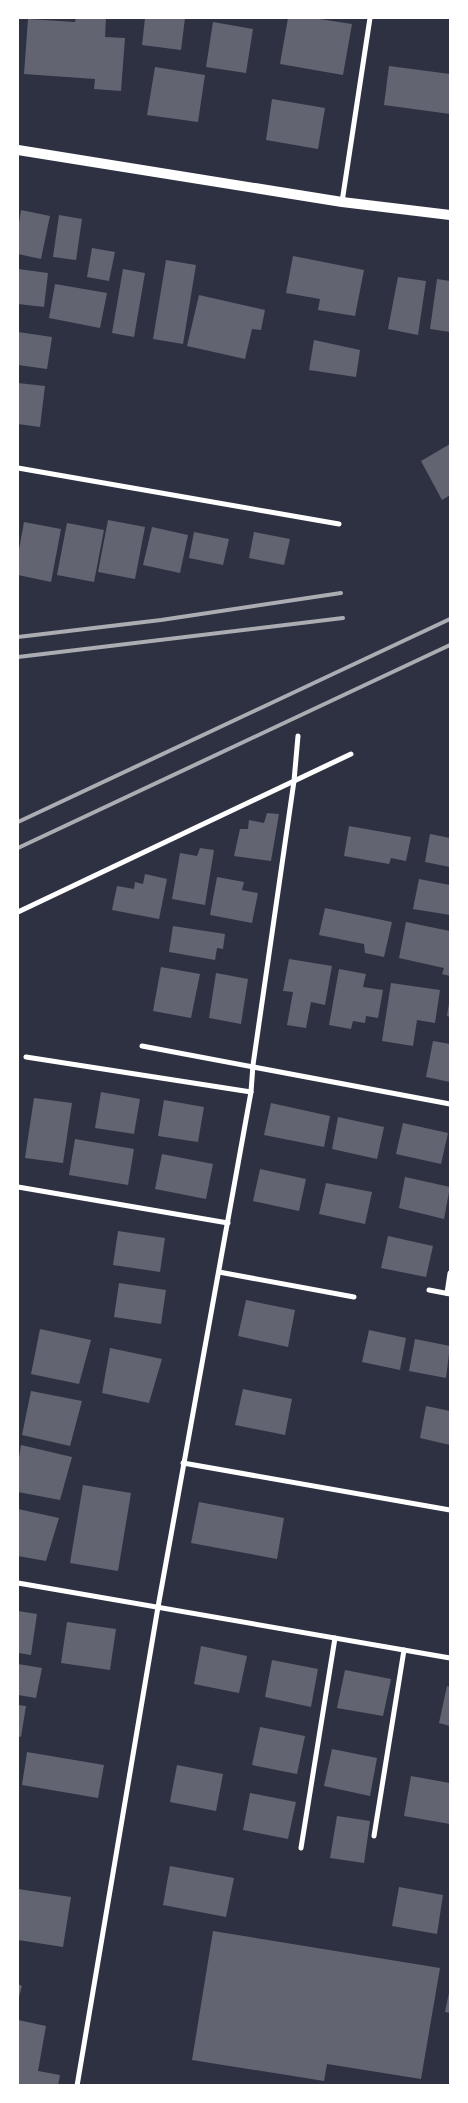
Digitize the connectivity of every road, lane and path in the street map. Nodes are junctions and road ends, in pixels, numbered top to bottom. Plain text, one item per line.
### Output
1 (370, 18) edge
2 (18, 150) edge
3 (342, 202) junction
4 (450, 215) edge
5 (18, 468) edge
6 (339, 524) dead end
7 (298, 736) dead end
8 (351, 754) dead end
9 (294, 781) junction
10 (18, 912) edge
11 (142, 1046) dead end
12 (26, 1057) dead end
13 (253, 1066) junction
14 (251, 1092) junction
15 (450, 1104) edge
16 (18, 1188) edge
17 (228, 1223) junction
18 (219, 1272) junction
19 (450, 1273) edge
20 (429, 1290) dead end
21 (449, 1294) edge
22 (354, 1297) dead end
23 (183, 1463) junction
24 (450, 1510) edge
25 (18, 1583) edge
26 (158, 1607) junction
27 (335, 1638) junction
28 (404, 1650) junction
29 (450, 1658) edge
30 (374, 1836) dead end
31 (301, 1848) dead end
32 (77, 2086) edge

1 - 3 street
2 - 3 main road
3 - 4 main road
5 - 6 street
7 - 9 street
8 - 9 street
9 - 10 street
9 - 13 street
11 - 13 street
12 - 14 street
13 - 14 street
13 - 15 street
14 - 17 street
16 - 17 street
17 - 18 street
18 - 22 street
18 - 23 street
19 - 21 street
20 - 21 street
23 - 24 street
23 - 26 street
25 - 26 street
26 - 27 street
26 - 32 street
27 - 28 street
27 - 31 street
28 - 29 street
28 - 30 street

